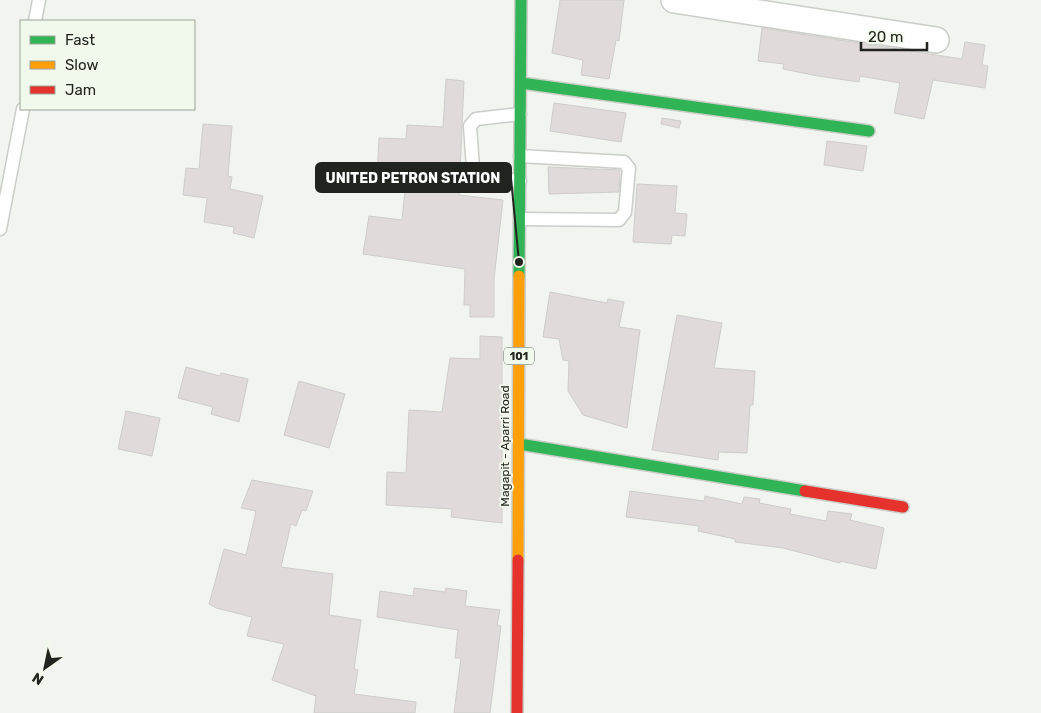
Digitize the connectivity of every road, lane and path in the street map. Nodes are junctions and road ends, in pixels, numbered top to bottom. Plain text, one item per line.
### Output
1 (38, 0) edge
2 (521, 0) edge
3 (674, 0) edge
4 (36, 20) edge
5 (936, 40) dead end
6 (521, 83) junction
7 (23, 110) edge
8 (520, 114) junction
9 (869, 131) dead end
10 (520, 156) junction
11 (520, 181) junction
12 (4, 198) edge
13 (521, 219) junction
14 (0, 229) edge
15 (518, 444) junction
16 (903, 507) dead end
17 (517, 713) edge

1 - 4 lane
2 - 6 street, Magapit - Aparri Road / 101
3 - 5 street
6 - 8 street, Magapit - Aparri Road / 101
6 - 9 street
7 - 12 lane
8 - 10 street, Magapit - Aparri Road / 101
8 - 11 lane
10 - 11 street, Magapit - Aparri Road / 101
10 - 13 lane
11 - 13 street, Magapit - Aparri Road / 101
12 - 14 lane
13 - 15 street, Magapit - Aparri Road / 101
15 - 16 street
15 - 17 street, Magapit - Aparri Road / 101

